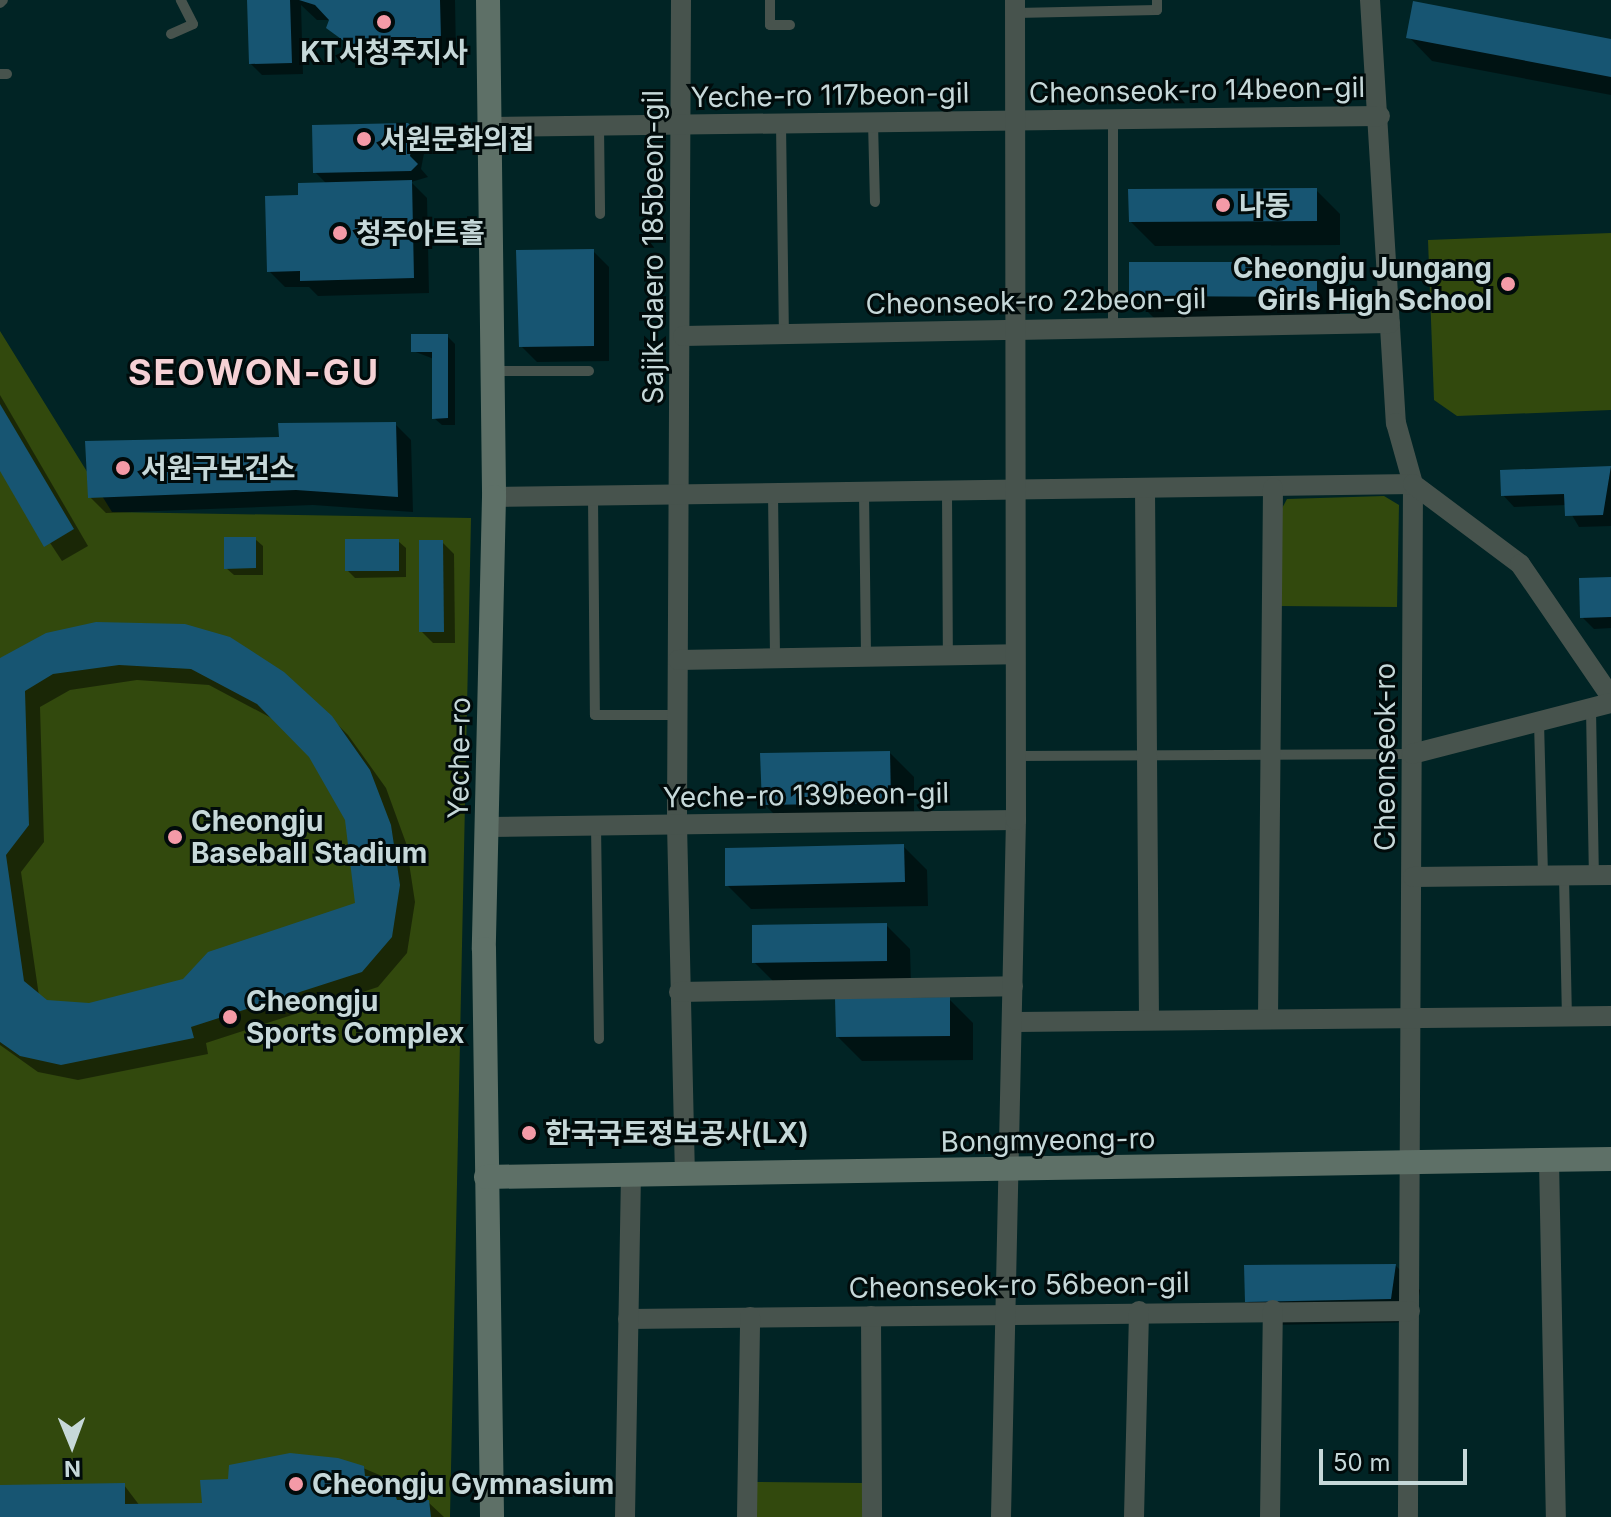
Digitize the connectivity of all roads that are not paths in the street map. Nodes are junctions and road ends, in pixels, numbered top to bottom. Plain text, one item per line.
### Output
1 (181, 0) edge
2 (488, 0) edge
3 (681, 0) edge
4 (770, 0) edge
5 (1370, 0) edge
6 (1157, 5) edge
7 (1015, 6) edge
8 (790, 25) dead end
9 (171, 34) dead end
10 (1380, 116) junction
11 (1113, 118) junction
12 (1014, 119) junction
13 (873, 122) junction
14 (781, 124) junction
15 (599, 126) junction
16 (680, 126) junction
17 (491, 127) junction
18 (875, 202) dead end
19 (600, 214) dead end
20 (1390, 323) junction
21 (1113, 328) junction
22 (1013, 329) junction
23 (784, 334) junction
24 (683, 336) junction
25 (493, 371) junction
26 (589, 371) dead end
27 (1413, 484) junction
28 (1015, 488) junction
29 (1273, 488) junction
30 (1145, 489) junction
31 (947, 490) junction
32 (864, 491) junction
33 (773, 493) junction
34 (680, 495) junction
35 (593, 496) junction
36 (494, 497) junction
37 (1014, 654) junction
38 (948, 656) junction
39 (866, 657) junction
40 (775, 659) junction
41 (678, 660) junction
42 (1604, 703) edge
43 (677, 715) junction
44 (1539, 722) junction
45 (1412, 754) junction
46 (1269, 755) junction
47 (1015, 756) junction
48 (1146, 757) junction
49 (1016, 820) junction
50 (677, 824) junction
51 (596, 825) junction
52 (488, 827) junction
53 (1603, 875) edge
54 (1554, 876) junction
55 (1413, 877) junction
56 (1013, 986) junction
57 (679, 992) junction
58 (1567, 1016) junction
59 (1611, 1016) edge
60 (1411, 1018) junction
61 (1268, 1019) junction
62 (1149, 1020) junction
63 (1013, 1022) junction
64 (599, 1039) dead end
65 (1611, 1159) edge
66 (1549, 1160) junction
67 (1411, 1161) junction
68 (1006, 1172) junction
69 (685, 1173) junction
70 (631, 1174) junction
71 (486, 1177) junction
72 (1273, 1310) junction
73 (1139, 1311) junction
74 (1410, 1311) junction
75 (1003, 1314) junction
76 (871, 1316) junction
77 (750, 1317) junction
78 (628, 1319) junction
79 (492, 1517) edge
80 (625, 1517) edge
81 (747, 1517) edge
82 (872, 1517) edge
83 (1001, 1517) edge
84 (1134, 1517) edge
85 (1270, 1517) edge
86 (1408, 1517) edge
87 (1556, 1517) edge

1 - 9 lane
2 - 17 street, Yeche-ro
3 - 16 street, Sajik-daero 185beon-gil
4 - 8 lane
5 - 10 street, Cheonseok-ro
6 - 7 lane
7 - 12 street
10 - 11 street, Cheonseok-ro 14beon-gil
10 - 20 street, Cheonseok-ro
11 - 12 street, Cheonseok-ro 14beon-gil
11 - 21 lane
12 - 13 street, Yeche-ro 117beon-gil
12 - 22 street
13 - 14 street, Yeche-ro 117beon-gil
13 - 18 lane
14 - 16 street, Yeche-ro 117beon-gil
14 - 23 lane
15 - 16 street, Yeche-ro 117beon-gil
15 - 17 street, Yeche-ro 117beon-gil
15 - 19 lane
16 - 24 street, Sajik-daero 185beon-gil
17 - 25 street, Yeche-ro
20 - 21 street, Cheonseok-ro 22beon-gil
20 - 27 street, Cheonseok-ro
21 - 22 street, Cheonseok-ro 22beon-gil
22 - 23 street, Cheonseok-ro 22beon-gil
22 - 28 street
23 - 24 street, Cheonseok-ro 22beon-gil
24 - 34 street, Sajik-daero 185beon-gil
25 - 26 lane
25 - 36 street, Yeche-ro
27 - 29 street
27 - 42 street
27 - 45 street, Cheonseok-ro
28 - 30 street
28 - 31 street
28 - 37 street
29 - 30 street
29 - 46 street
30 - 48 street
31 - 32 street
31 - 38 lane
32 - 33 street
32 - 39 lane
33 - 34 street
33 - 40 lane
34 - 35 street
34 - 41 street, Sajik-daero 185beon-gil
35 - 36 street
35 - 43 lane
36 - 52 street, Yeche-ro
37 - 38 street
37 - 47 street
38 - 39 street
39 - 40 street
40 - 41 street
41 - 43 street, Sajik-daero 185beon-gil
42 - 44 street
42 - 53 lane
43 - 50 street, Sajik-daero 185beon-gil
44 - 45 street
44 - 54 lane
45 - 46 lane
45 - 55 street, Cheonseok-ro
46 - 48 lane
46 - 61 street
47 - 48 lane
47 - 49 street
48 - 62 street
49 - 50 street, Yeche-ro 139beon-gil
49 - 56 street
50 - 51 street, Yeche-ro 139beon-gil
50 - 57 street, Sajik-daero 185beon-gil
51 - 52 street, Yeche-ro 139beon-gil
51 - 64 lane
52 - 71 street, Yeche-ro
53 - 54 street
54 - 55 street
54 - 58 lane
55 - 60 street, Cheonseok-ro
56 - 57 street
56 - 63 street
57 - 69 street, Sajik-daero 185beon-gil
58 - 59 street
58 - 60 street
60 - 61 street
60 - 67 street, Cheonseok-ro
61 - 62 street
62 - 63 street
63 - 68 street
65 - 66 street, Bongmyeong-ro
66 - 67 street, Bongmyeong-ro
66 - 87 street
67 - 68 street, Bongmyeong-ro
67 - 74 street, Cheonseok-ro
68 - 69 street, Bongmyeong-ro
68 - 75 street
69 - 70 street, Bongmyeong-ro
70 - 71 street, Bongmyeong-ro
70 - 78 street
71 - 79 street, Yeche-ro
72 - 73 street, Cheonseok-ro 56beon-gil
72 - 74 street, Cheonseok-ro 56beon-gil
72 - 85 street
73 - 75 street, Cheonseok-ro 56beon-gil
73 - 84 street
74 - 86 street, Cheonseok-ro
75 - 76 street, Cheonseok-ro 56beon-gil
75 - 83 street
76 - 77 street, Cheonseok-ro 56beon-gil
76 - 82 street
77 - 78 street, Cheonseok-ro 56beon-gil
77 - 81 street
78 - 80 street

